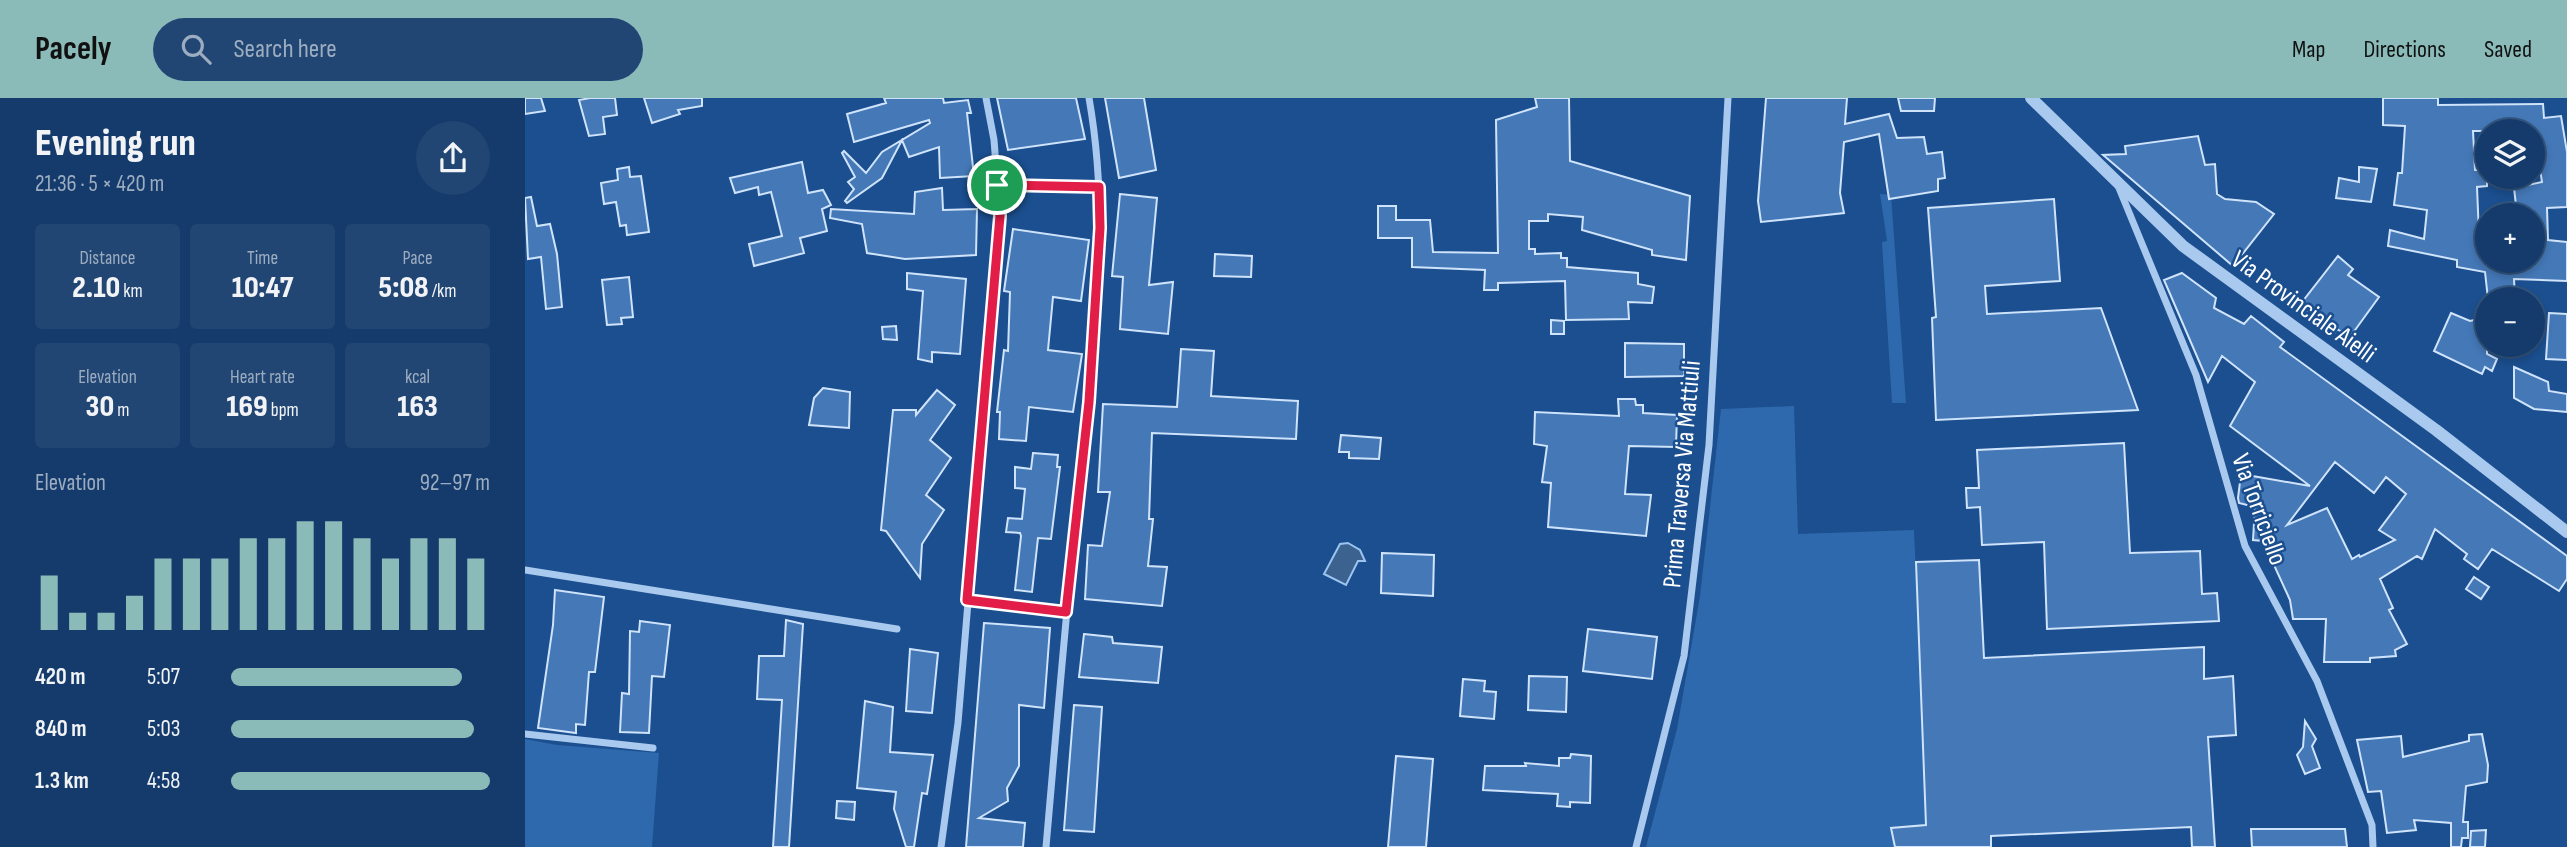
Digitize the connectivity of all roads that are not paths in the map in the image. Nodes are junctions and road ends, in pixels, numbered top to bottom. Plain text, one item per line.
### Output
1 (986, 98) edge
2 (1089, 98) edge
3 (1728, 98) edge
4 (2031, 98) edge
5 (2116, 181) junction
6 (997, 185) junction
7 (1099, 187) junction
8 (2567, 531) edge
9 (525, 570) edge
10 (967, 600) junction
11 (1066, 612) junction
12 (897, 629) dead end
13 (525, 734) edge
14 (653, 748) dead end
15 (940, 847) edge
16 (1046, 847) edge
17 (1636, 847) edge
18 (2373, 847) edge

1 - 6 street
2 - 7 street
3 - 17 street, Prima Traversa Via Mattiuli
4 - 5 street, Via Provinciale Aielli
5 - 8 street, Via Provinciale Aielli
5 - 18 street, Via Torriciello
6 - 7 street
6 - 10 street
7 - 11 street
9 - 12 street
10 - 11 street
10 - 15 street
11 - 16 street
13 - 14 street

